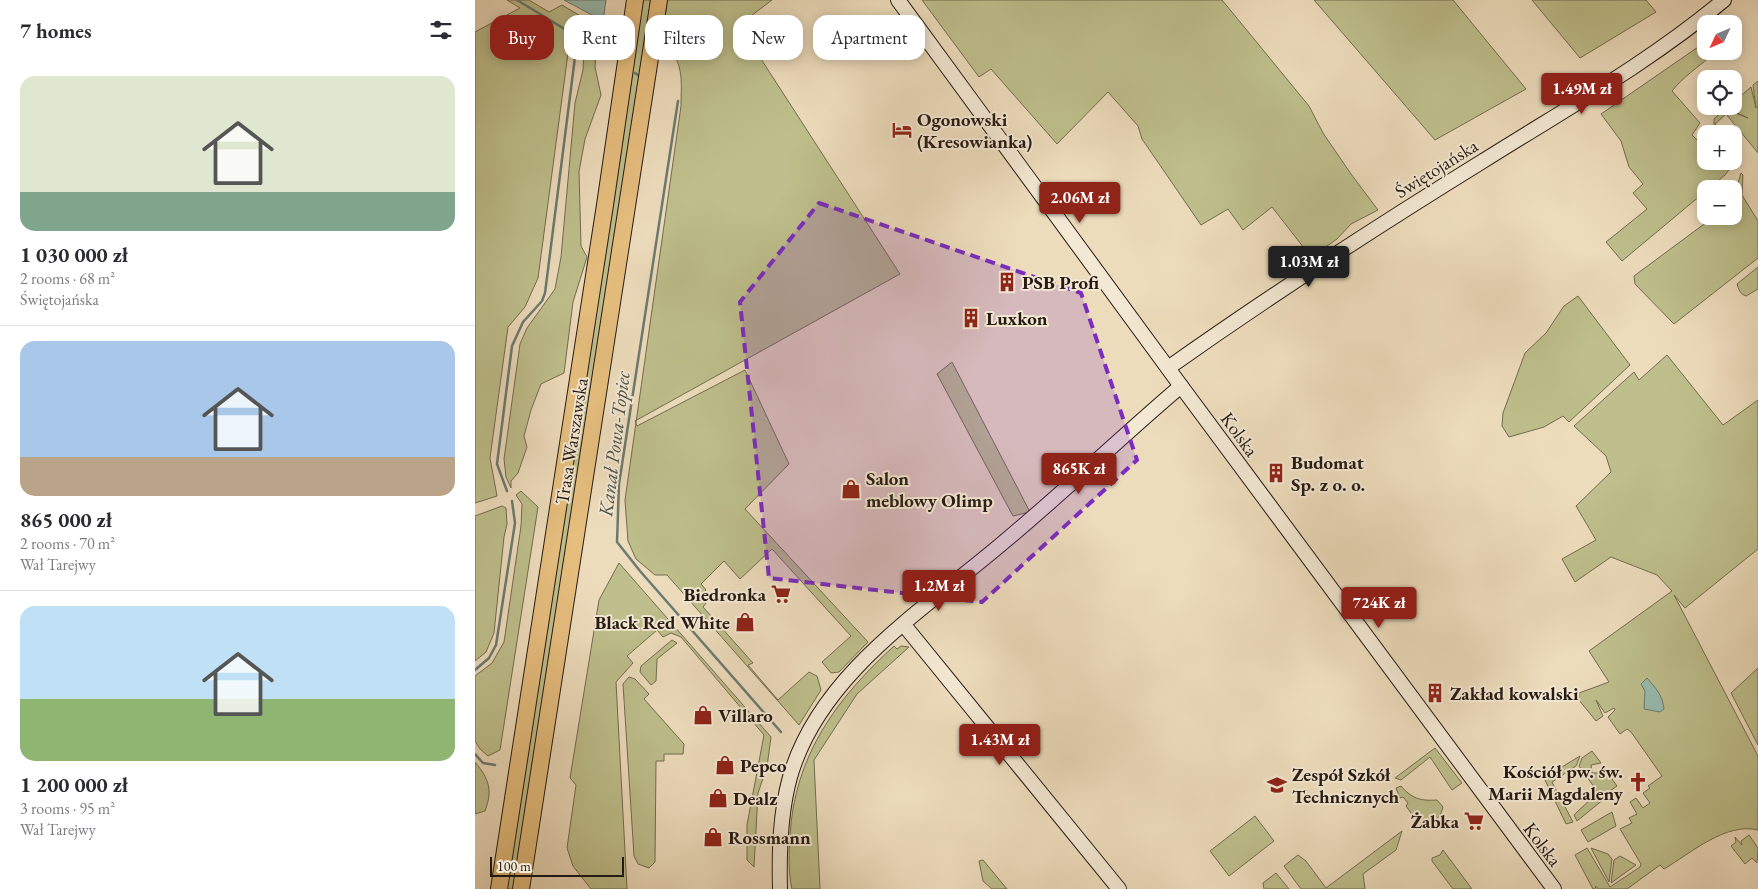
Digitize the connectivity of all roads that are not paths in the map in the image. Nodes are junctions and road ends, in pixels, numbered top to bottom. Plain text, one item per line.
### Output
1 (635, 0) edge
2 (659, 0) edge
3 (898, 0) edge
4 (1724, 0) edge
5 (1168, 368) junction
6 (1181, 386) junction
7 (903, 625) junction
8 (499, 889) edge
9 (521, 889) edge
10 (780, 889) edge
11 (1119, 889) edge
12 (1554, 889) edge

1 - 8 main road, Trasa Warszawska
2 - 9 main road, Trasa Warszawska
3 - 5 street, Kolska
4 - 5 street, Świętojańska
5 - 6 street, Kolska
6 - 7 street
6 - 12 street, Kolska
7 - 10 street
7 - 11 street

